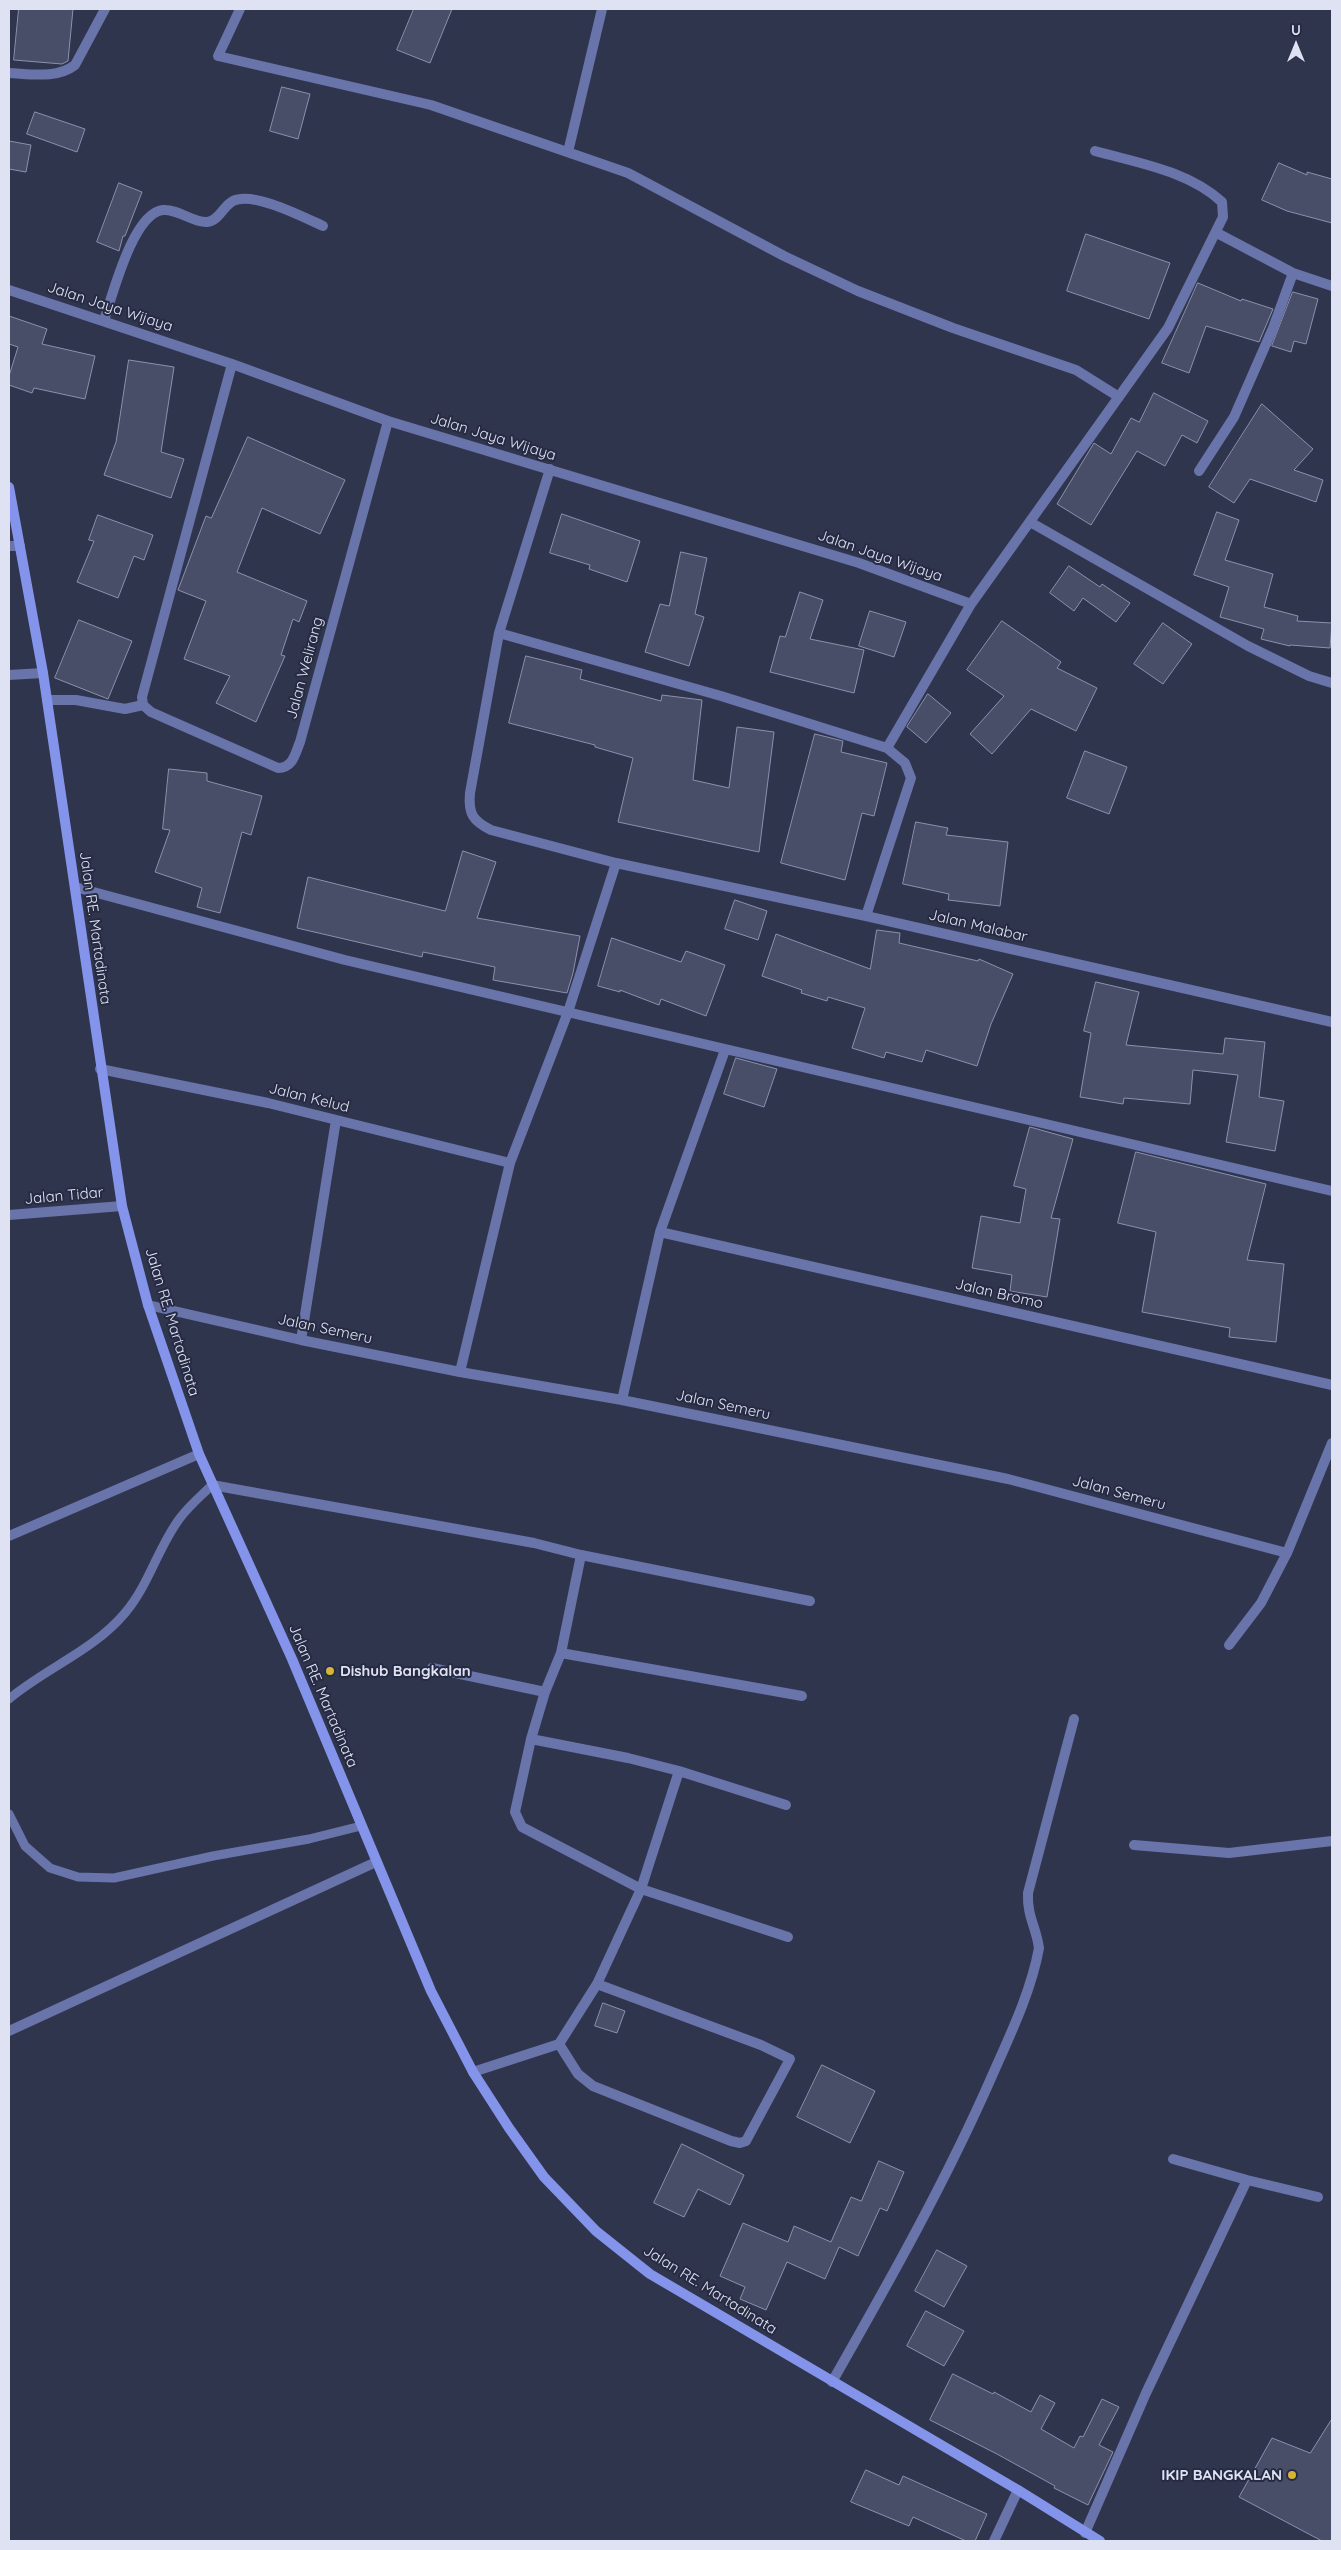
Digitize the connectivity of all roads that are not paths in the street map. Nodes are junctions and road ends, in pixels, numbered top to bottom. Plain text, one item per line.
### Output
1 (105, 9) edge
2 (240, 9) edge
3 (602, 9) edge
4 (9, 74) edge
5 (1095, 151) dead end
6 (568, 152) junction
7 (323, 226) dead end
8 (1217, 233) junction
9 (1293, 273) junction
10 (1332, 286) edge
11 (9, 290) edge
12 (104, 320) junction
13 (232, 364) junction
14 (1119, 397) junction
15 (388, 421) junction
16 (550, 469) junction
17 (1199, 470) dead end
18 (9, 487) edge
19 (1030, 522) junction
20 (9, 546) edge
21 (20, 546) junction
22 (971, 604) junction
23 (499, 633) junction
24 (43, 672) junction
25 (9, 675) edge
26 (1332, 683) edge
27 (47, 700) junction
28 (144, 705) junction
29 (888, 748) junction
30 (616, 863) junction
31 (75, 887) junction
32 (866, 916) junction
33 (568, 1012) junction
34 (1332, 1022) edge
35 (725, 1050) junction
36 (100, 1069) junction
37 (336, 1120) junction
38 (510, 1163) junction
39 (1332, 1191) edge
40 (122, 1206) junction
41 (9, 1216) edge
42 (660, 1232) junction
43 (148, 1305) junction
44 (301, 1340) junction
45 (460, 1372) junction
46 (1332, 1385) edge
47 (622, 1400) junction
48 (1332, 1443) edge
49 (199, 1454) junction
50 (212, 1485) junction
51 (9, 1536) edge
52 (1287, 1553) junction
53 (581, 1555) junction
54 (810, 1601) dead end
55 (1229, 1645) dead end
56 (561, 1653) junction
57 (432, 1668) dead end
58 (545, 1692) junction
59 (802, 1696) dead end
60 (9, 1698) edge
61 (1074, 1719) dead end
62 (532, 1739) junction
63 (679, 1771) junction
64 (786, 1804) dead end
65 (9, 1814) edge
66 (361, 1826) junction
67 (1332, 1841) edge
68 (1134, 1845) dead end
69 (376, 1862) junction
70 (641, 1889) junction
71 (788, 1937) dead end
72 (597, 1984) junction
73 (9, 2031) edge
74 (559, 2044) junction
75 (474, 2072) junction
76 (1173, 2159) dead end
77 (1247, 2180) junction
78 (1318, 2197) dead end
79 (832, 2382) junction
80 (1018, 2490) junction
81 (1085, 2532) junction
82 (994, 2541) edge
83 (1100, 2541) edge

1 - 4 street
2 - 6 street
3 - 6 street
5 - 8 street
6 - 14 street
7 - 12 street
8 - 9 street
8 - 14 street
9 - 10 street
9 - 17 street
11 - 12 street, Jalan Jaya Wijaya
12 - 13 street, Jalan Jaya Wijaya
13 - 15 street, Jalan Jaya Wijaya
13 - 28 street
14 - 19 street
15 - 16 street, Jalan Jaya Wijaya
15 - 28 street, Jalan Welirang
16 - 22 street, Jalan Jaya Wijaya
16 - 23 street
18 - 21 main road, Jalan RE. Martadinata
19 - 22 street
19 - 26 street
20 - 21 street
21 - 24 main road, Jalan RE. Martadinata
22 - 29 street
23 - 29 street
23 - 30 street, Jalan Malabar
24 - 25 street
24 - 27 main road, Jalan RE. Martadinata
27 - 28 street
27 - 31 main road, Jalan RE. Martadinata
29 - 32 street
30 - 32 street, Jalan Malabar
30 - 33 street
31 - 33 street
31 - 36 main road, Jalan RE. Martadinata
32 - 34 street, Jalan Malabar
33 - 35 street
33 - 38 street
35 - 39 street
35 - 42 street
36 - 37 street, Jalan Kelud
36 - 40 main road, Jalan RE. Martadinata
37 - 38 street, Jalan Kelud
37 - 44 street
38 - 45 street
40 - 41 street, Jalan Tidar
40 - 43 main road, Jalan RE. Martadinata
42 - 46 street, Jalan Bromo
42 - 47 street
43 - 44 street, Jalan Semeru
43 - 49 main road, Jalan RE. Martadinata
44 - 45 street, Jalan Semeru
45 - 47 street, Jalan Semeru
47 - 52 street, Jalan Semeru
48 - 52 street
49 - 50 main road, Jalan RE. Martadinata
49 - 51 street
50 - 53 street
50 - 60 lane
50 - 66 main road, Jalan RE. Martadinata
52 - 55 street
53 - 54 street
53 - 56 street
56 - 58 street
56 - 59 street
57 - 58 street
58 - 62 street
61 - 79 street
62 - 63 street
62 - 70 street
63 - 64 street
63 - 70 street
65 - 66 lane
66 - 69 main road, Jalan RE. Martadinata
67 - 68 street
69 - 73 street
69 - 75 main road, Jalan RE. Martadinata
70 - 71 street
70 - 72 street
72 - 74 street
72 - 74 street
74 - 75 street
75 - 79 main road, Jalan RE. Martadinata
76 - 77 street
77 - 78 street
77 - 81 street
79 - 80 main road, Jalan RE. Martadinata
80 - 81 main road, Jalan RE. Martadinata
80 - 82 street
81 - 83 main road, Jalan RE. Martadinata

